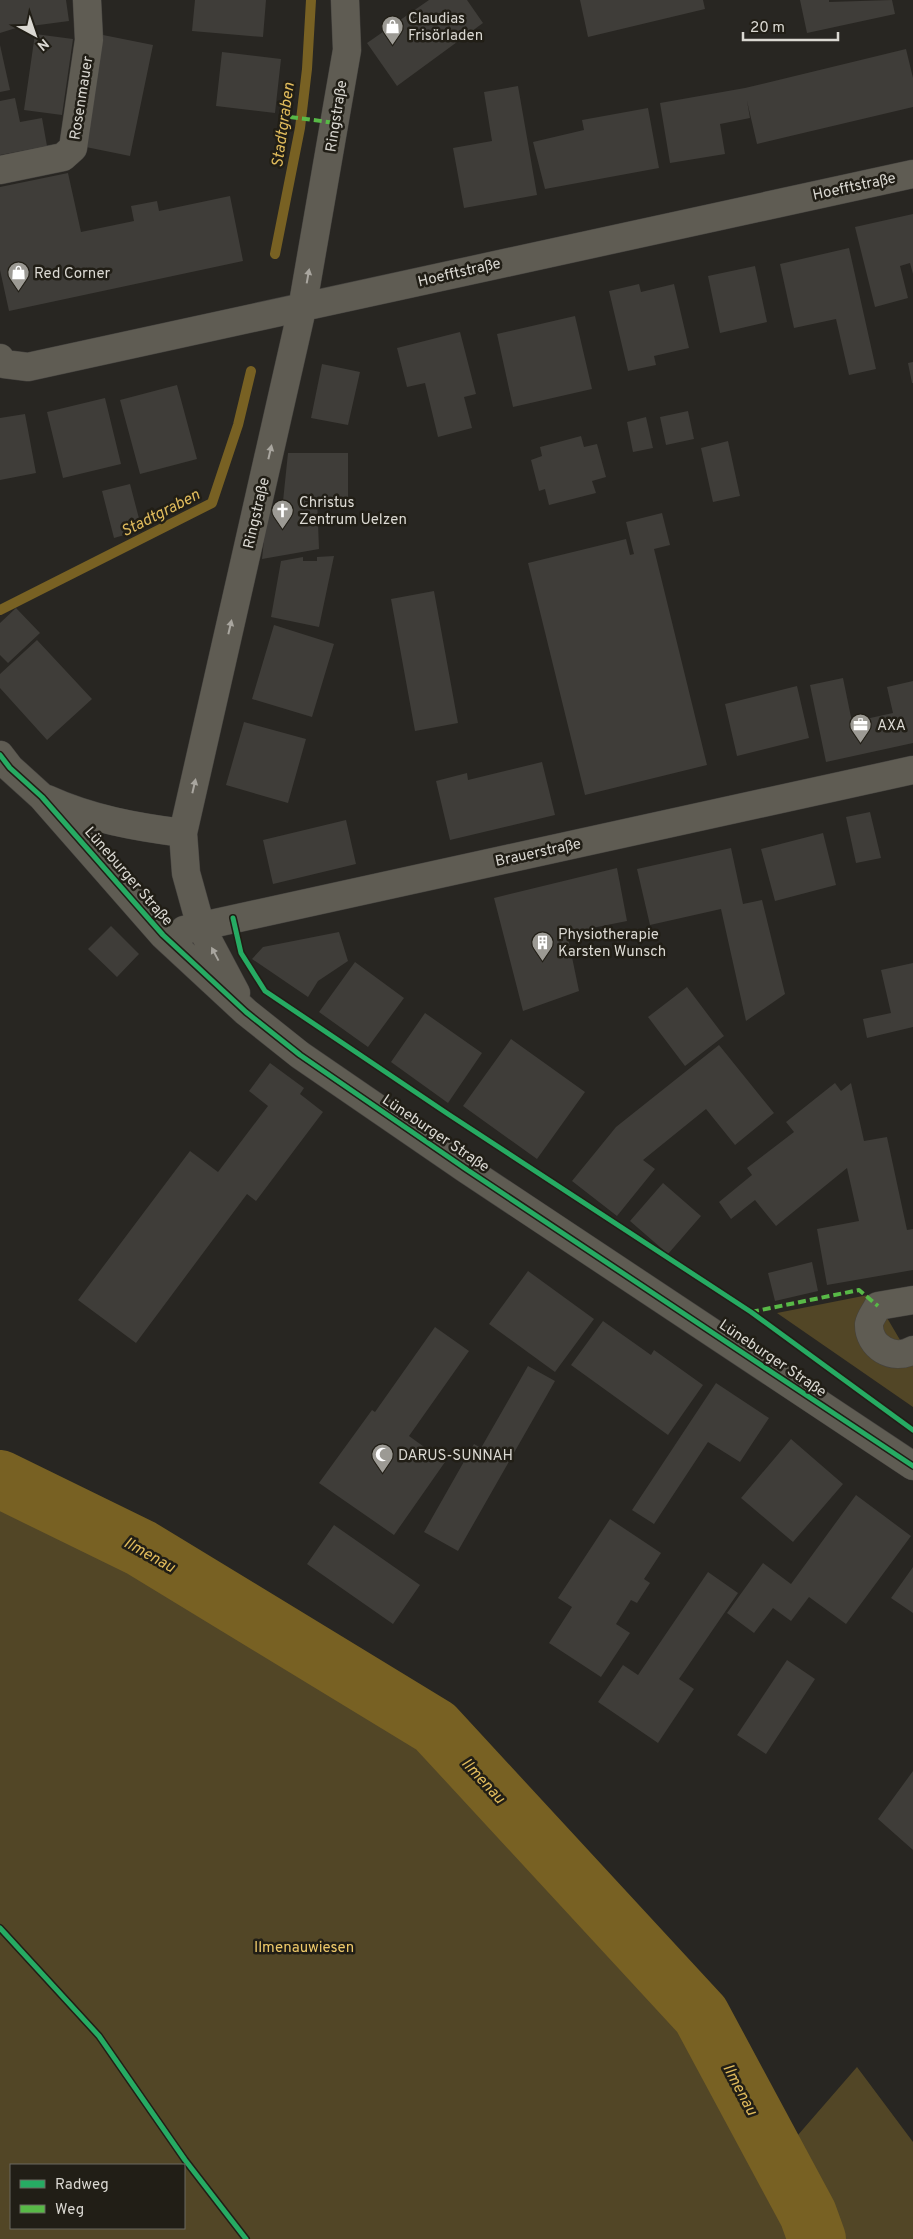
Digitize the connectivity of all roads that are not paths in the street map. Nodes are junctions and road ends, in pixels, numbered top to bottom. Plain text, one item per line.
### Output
1 (87, 0) edge
2 (344, 0) edge
3 (0, 170) edge
4 (913, 174) edge
5 (302, 309) junction
6 (2, 361) edge
7 (0, 755) edge
8 (913, 770) edge
9 (42, 797) junction
10 (183, 833) junction
11 (201, 927) junction
12 (163, 934) junction
13 (246, 1012) junction
14 (913, 1300) edge
15 (913, 1350) edge
16 (913, 1466) edge

1 - 3 street, Rosenmauer
5 -> 2 street, Ringstraße
4 - 5 street, Hoefftstraße
5 - 6 street, Hoefftstraße
10 -> 5 street, Ringstraße
7 - 9 street, Lüneburger Straße
8 - 11 street, Brauerstraße
9 - 10 street, Lüneburger Straße
9 - 12 street, Lüneburger Straße
10 - 11 street, Ringstraße
11 - 12 street, Brauerstraße
13 -> 11 street, Ringstraße
12 - 13 street, Lüneburger Straße
13 - 16 street, Lüneburger Straße
14 - 15 street

